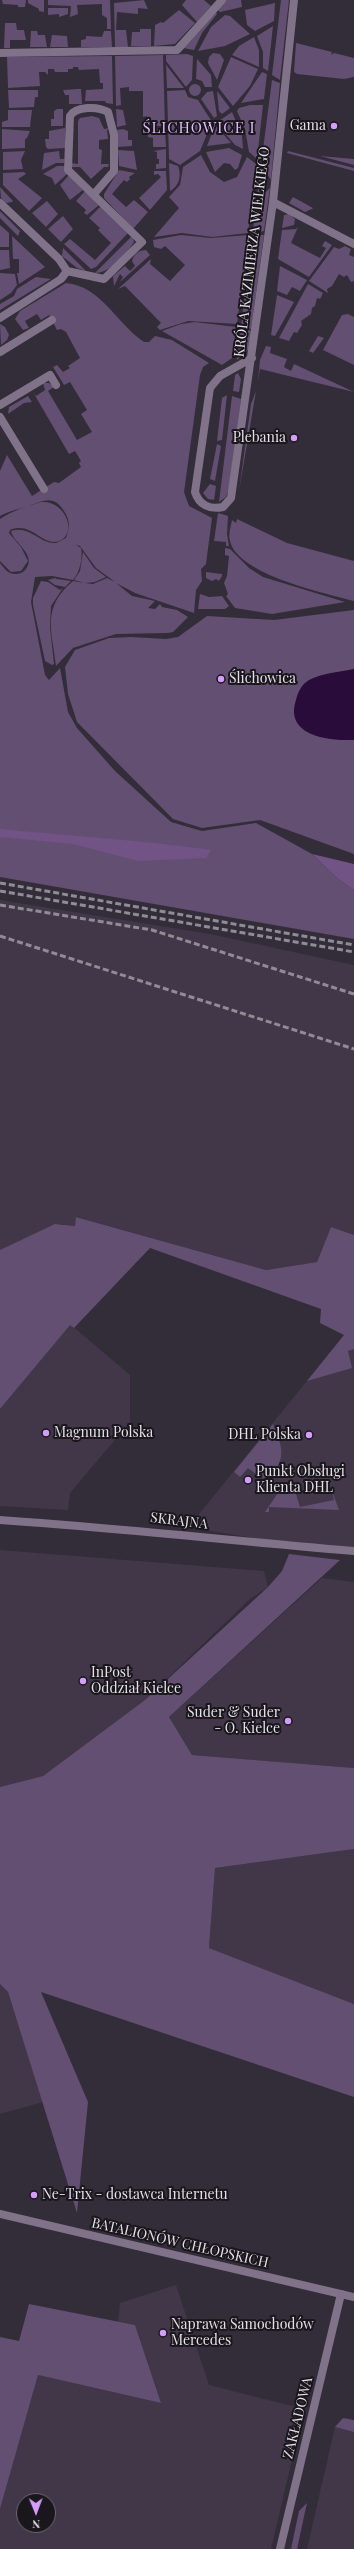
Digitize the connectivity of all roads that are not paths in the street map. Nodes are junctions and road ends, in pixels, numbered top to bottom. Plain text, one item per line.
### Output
1 (222, 0) edge
2 (294, 0) edge
3 (0, 53) edge
4 (94, 194) junction
5 (273, 202) junction
6 (0, 203) edge
7 (354, 244) edge
8 (67, 271) junction
9 (0, 318) edge
10 (52, 320) dead end
11 (0, 352) edge
12 (252, 358) junction
13 (56, 386) dead end
14 (0, 405) edge
15 (0, 417) edge
16 (44, 489) dead end
17 (0, 1520) edge
18 (354, 1551) edge
19 (0, 2214) edge
20 (341, 2294) junction
21 (354, 2297) edge
22 (280, 2549) edge

1 - 3 street
2 - 5 street, KRÓLA KAZIMIERZA WIELKIEGO
4 - 4 street
4 - 8 street
5 - 7 street
5 - 12 street, KRÓLA KAZIMIERZA WIELKIEGO
6 - 8 street
8 - 9 street
10 - 11 street
12 - 12 street, KRÓLA KAZIMIERZA WIELKIEGO
13 - 14 street
15 - 16 street
17 - 18 street, SKRAJNA
19 - 20 street, BATALIONÓW CHŁOPSKICH
20 - 21 street, BATALIONÓW CHŁOPSKICH
20 - 22 street, ZAKŁADOWA

